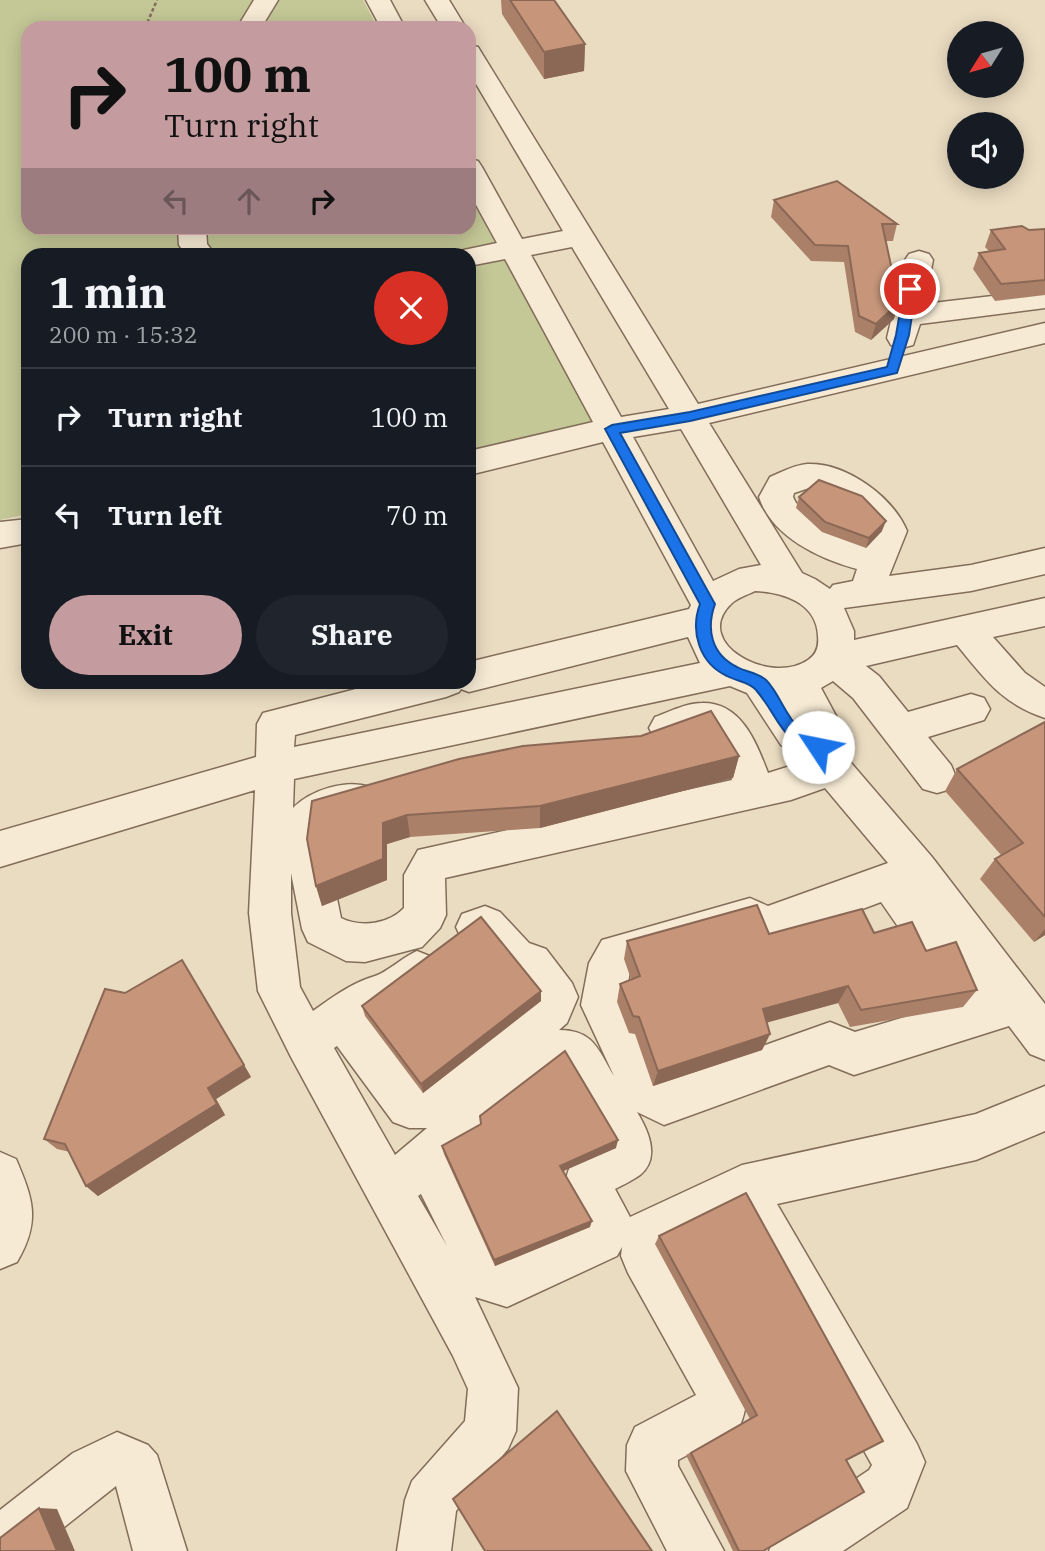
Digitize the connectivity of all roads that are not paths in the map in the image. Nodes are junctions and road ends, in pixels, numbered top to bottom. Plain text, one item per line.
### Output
1 (266, 0) edge
2 (378, 0) edge
3 (437, 0) edge
4 (253, 21) edge
5 (389, 21) edge
6 (450, 21) edge
7 (476, 64) edge
8 (476, 180) edge
9 (580, 237) junction
10 (514, 249) junction
11 (476, 256) edge
12 (919, 260) dead end
13 (1045, 299) edge
14 (906, 316) junction
15 (1045, 333) edge
16 (892, 370) junction
17 (690, 417) junction
18 (612, 429) junction
19 (476, 461) edge
20 (21, 532) edge
21 (0, 535) edge
22 (1045, 561) edge
23 (804, 590) junction
24 (1045, 611) edge
25 (705, 612) junction
26 (965, 630) junction
27 (832, 659) junction
28 (476, 675) edge
29 (745, 677) junction
30 (799, 682) junction
31 (427, 689) edge
32 (1045, 703) edge
33 (971, 709) dead end
34 (900, 730) junction
35 (652, 732) edge
36 (276, 746) junction
37 (825, 757) junction
38 (937, 777) dead end
39 (384, 792) edge
40 (756, 792) junction
41 (0, 849) edge
42 (904, 876) junction
43 (1002, 1009) junction
44 (324, 1029) junction
45 (1045, 1039) edge
46 (1045, 1108) edge
47 (426, 1158) junction
48 (0, 1175) edge
49 (742, 1188) junction
50 (388, 1191) junction
51 (0, 1245) edge
52 (0, 1544) edge
53 (160, 1551) edge
54 (424, 1551) edge
55 (697, 1551) edge
56 (796, 1551) edge

1 - 4 street
2 - 5 street
3 - 6 street
7 - 9 street
8 - 10 street
9 - 10 street
9 - 17 street
10 - 11 street
10 - 18 street
12 - 14 street
13 - 14 street
14 - 16 street
15 - 16 street
16 - 17 street
17 - 18 street
17 - 23 street
18 - 19 street
18 - 25 street
20 - 21 street
22 - 23 street
23 - 25 street
23 - 27 street
24 - 26 street
25 - 28 street
25 - 29 street
26 - 27 street
26 - 32 street
27 - 30 street
27 - 34 street
29 - 30 street
29 - 36 street
29 - 37 street
30 - 37 street
31 - 36 street
33 - 34 street
34 - 38 street
35 - 40 street
36 - 41 street
36 - 44 street
37 - 40 street
37 - 42 street
39 - 40 street
42 - 43 street
42 - 43 street
43 - 45 street
44 - 44 street
44 - 50 street
46 - 49 street
47 - 47 street
47 - 50 street
48 - 51 street
49 - 55 street
49 - 56 street
50 - 54 street
52 - 53 street

